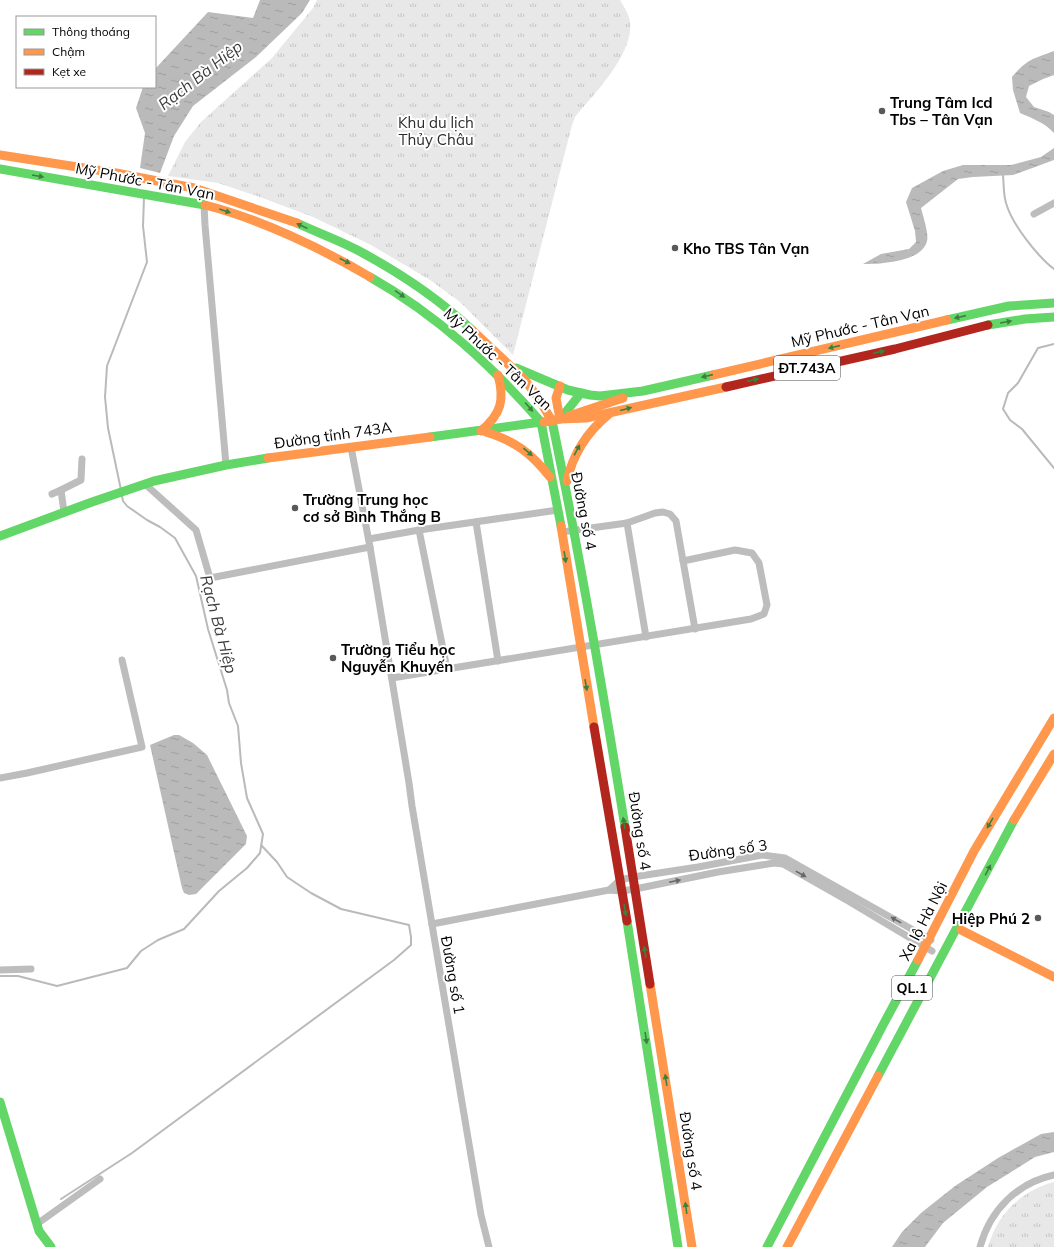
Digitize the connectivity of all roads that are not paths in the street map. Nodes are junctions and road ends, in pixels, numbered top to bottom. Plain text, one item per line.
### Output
1 (0, 155) edge
2 (0, 169) edge
3 (1054, 203) edge
4 (204, 205) junction
5 (1034, 214) dead end
6 (375, 260) junction
7 (367, 274) junction
8 (1054, 303) edge
9 (1054, 317) edge
10 (511, 366) junction
11 (498, 375) junction
12 (560, 386) junction
13 (643, 391) junction
14 (581, 393) junction
15 (610, 413) junction
16 (556, 420) junction
17 (541, 422) junction
18 (480, 431) junction
19 (351, 446) junction
20 (82, 459) dead end
21 (226, 465) junction
22 (552, 479) junction
23 (145, 484) junction
24 (566, 487) junction
25 (61, 490) junction
26 (52, 494) dead end
27 (558, 510) junction
28 (64, 512) junction
29 (476, 522) junction
30 (627, 523) junction
31 (420, 530) junction
32 (574, 530) junction
33 (562, 532) junction
34 (0, 536) edge
35 (369, 538) junction
36 (370, 547) junction
37 (682, 561) junction
38 (695, 629) junction
39 (646, 637) junction
40 (594, 645) junction
41 (580, 648) junction
42 (122, 660) dead end
43 (498, 661) junction
44 (446, 669) junction
45 (392, 678) junction
46 (1054, 718) edge
47 (1054, 731) edge
48 (1054, 754) edge
49 (1054, 763) edge
50 (0, 778) edge
51 (999, 848) junction
52 (774, 859) junction
53 (633, 877) junction
54 (620, 880) junction
55 (635, 889) junction
56 (609, 890) junction
57 (622, 891) junction
58 (432, 924) junction
59 (959, 929) junction
60 (931, 945) junction
61 (31, 968) dead end
62 (0, 970) edge
63 (1054, 977) edge
64 (0, 1102) edge
65 (1054, 1175) edge
66 (100, 1179) dead end
67 (37, 1224) junction
68 (51, 1247) edge
69 (489, 1247) edge
70 (678, 1247) edge
71 (692, 1247) edge
72 (767, 1247) edge
73 (774, 1247) edge
74 (787, 1247) edge
75 (794, 1247) edge
76 (980, 1247) edge

6 -> 1 main road, Mỹ Phước - Tân Vạn
2 -> 4 main road, Mỹ Phước - Tân Vạn
3 - 5 street
4 -> 7 main road, Mỹ Phước - Tân Vạn
4 - 21 street
6 - 7 main road
6 - 10 main road, Mỹ Phước - Tân Vạn
7 -> 11 main road, Mỹ Phước - Tân Vạn
8 -> 13 main road, Mỹ Phước - Tân Vạn / ĐT.743A
15 -> 9 main road, Mỹ Phước - Tân Vạn / ĐT.743A
10 - 12 main road, Mỹ Phước - Tân Vạn
10 - 16 main road, Mỹ Phước - Tân Vạn
11 -> 17 main road, Mỹ Phước - Tân Vạn
11 - 18 main road
12 - 14 main road, Mỹ Phước - Tân Vạn
12 - 16 main road, Đường số 4
13 - 14 main road, Mỹ Phước - Tân Vạn
13 - 16 main road, ĐT.743A
14 - 16 main road
15 - 16 main road, Mỹ Phước - Tân Vạn / ĐT.743A
24 -> 15 main road
16 - 17 main road, Mỹ Phước - Tân Vạn
16 - 24 main road, Đường số 4
17 - 18 main road, Đường tỉnh 743A
17 - 22 main road, Đường số 4
18 - 19 main road, Đường tỉnh 743A
18 -> 22 main road
19 - 21 main road, Đường tỉnh 743A
19 - 35 street, Đường số 1
20 - 25 street
21 - 23 main road, Đường tỉnh 743A
22 - 27 main road, Đường số 4
23 - 28 main road, Đường tỉnh 743A
23 - 36 street
24 - 32 main road, Đường số 4
25 - 26 street
25 - 28 street
27 - 29 street
27 - 33 main road, Đường số 4
28 - 34 main road
29 - 31 street
29 - 43 street
30 - 32 street
30 - 37 street
30 - 39 street
31 - 35 street
31 - 44 street
32 - 33 street
32 - 40 main road, Đường số 4
33 -> 41 main road, Đường số 4
35 - 36 street, Đường số 1
36 - 45 street, Đường số 1
37 - 38 street
37 - 38 street
38 - 39 street
39 - 40 street
40 - 41 street
53 -> 40 main road, Đường số 4
41 - 43 street
41 -> 54 main road, Đường số 4
42 - 50 street
43 - 44 street
44 - 45 street
45 - 58 street, Đường số 1
46 -> 60 main road, Xa lộ Hà Nội / QL.1
47 - 60 main road, Xa lộ Hà Nội / QL.1
48 - 51 main road, QL.1
49 - 51 main road, QL.1
59 -> 51 main road, QL.1
52 - 53 street, Đường số 3
55 -> 52 street, Đường số 3
52 - 60 street, Đường số 3
53 - 54 street, Đường số 3
53 - 55 main road, Đường số 4
54 - 56 street, Đường số 3
54 - 57 main road, Đường số 4
55 - 57 street, Đường số 3
71 -> 55 main road, Đường số 4
56 - 57 street, Đường số 3
56 - 58 street, Đường số 3
57 -> 70 main road, Đường số 4
58 - 69 street, Đường số 1
59 - 63 main road
59 - 74 main road, QL.1
59 - 75 main road, QL.1
60 - 72 main road, Xa lộ Hà Nội / QL.1
60 - 73 main road, Xa lộ Hà Nội / QL.1
61 - 62 street
64 - 67 main road
65 - 76 street
66 - 67 street
67 - 68 main road

